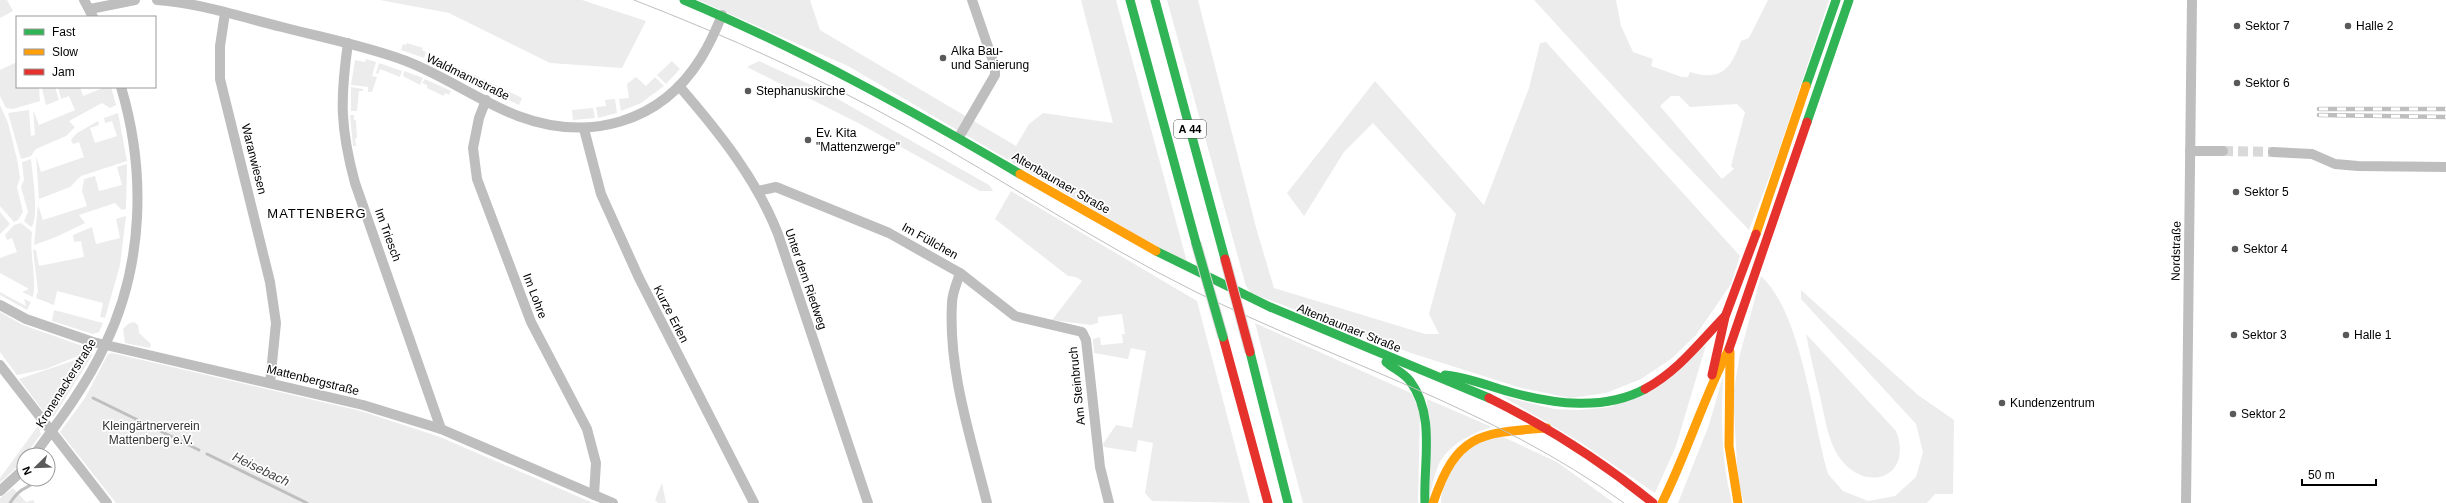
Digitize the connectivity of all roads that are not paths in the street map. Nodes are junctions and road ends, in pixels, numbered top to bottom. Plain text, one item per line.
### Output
1 (84, 0) edge
2 (135, 0) edge
3 (157, 0) edge
4 (684, 0) edge
5 (972, 0) edge
6 (1130, 0) edge
7 (1155, 0) edge
8 (1836, 0) edge
9 (1849, 0) edge
10 (2192, 0) edge
11 (91, 13) edge
12 (225, 13) junction
13 (722, 15) junction
14 (348, 43) junction
15 (679, 86) junction
16 (121, 88) edge
17 (486, 100) junction
18 (584, 129) junction
19 (959, 137) junction
20 (2190, 151) junction
21 (2223, 151) tunnel mouth
22 (2273, 152) tunnel mouth
23 (2446, 167) edge
24 (758, 191) junction
25 (960, 273) junction
26 (0, 305) edge
27 (1725, 317) junction
28 (106, 344) junction
29 (1730, 348) junction
30 (1375, 352) junction
31 (0, 365) edge
32 (1433, 373) junction
33 (270, 383) junction
34 (1711, 383) junction
35 (1547, 428) junction
36 (441, 429) junction
37 (52, 432) junction
38 (40, 447) edge
39 (16, 476) edge
40 (0, 491) edge
41 (594, 495) junction
42 (107, 503) edge
43 (613, 503) edge
44 (754, 503) edge
45 (868, 503) edge
46 (987, 503) edge
47 (1109, 503) edge
48 (1268, 503) edge
49 (1288, 503) edge
50 (1425, 503) edge
51 (1433, 503) edge
52 (1653, 503) edge
53 (1662, 503) edge
54 (1738, 503) edge
55 (2186, 503) edge

1 - 11 street
2 - 11 street
3 - 12 street, Waldmannstraße
4 - 13 main road, Altenbaunaer Straße
5 - 19 street
6 - 48 main road, A 44, bridge
7 - 49 main road, A 44, bridge
8 - 27 main road
9 - 29 main road
10 - 20 street, Nordstraße
12 - 14 street, Waldmannstraße
12 - 33 street, Waranwiesen
13 - 15 street, Waldmannstraße
13 - 19 main road, Altenbaunaer Straße
14 - 17 street, Waldmannstraße
14 - 36 street, Im Triesch
15 - 18 street, Waldmannstraße
15 - 24 street, Unter dem Riedweg
16 - 28 street, Kronenackerstraße
17 - 18 street, Waldmannstraße
17 - 41 street, Im Lohre
18 - 44 street, Kurze Erlen
19 - 30 main road, Altenbaunaer Straße
20 - 21 street
20 - 55 street, Nordstraße
22 - 23 street
24 - 25 street, Im Füllchen
24 - 45 street, Unter dem Riedweg
25 - 46 street, Im Füllchen
25 - 47 street, Am Steinbruch
26 - 28 street, Mattenbergstraße
27 - 32 main road
27 - 34 main road
28 - 33 street, Mattenbergstraße
28 - 37 street, Kronenackerstraße
29 - 34 main road
29 - 54 main road
30 - 32 main road, Altenbaunaer Straße
30 - 50 main road
31 - 37 street
32 - 35 main road
33 - 36 street, Mattenbergstraße
34 - 53 main road
35 - 51 main road
35 - 52 main road
36 - 41 street, Mattenbergstraße
37 - 38 street, Kronenackerstraße
37 - 42 street
39 - 40 street
41 - 43 street, Mattenbergstraße

